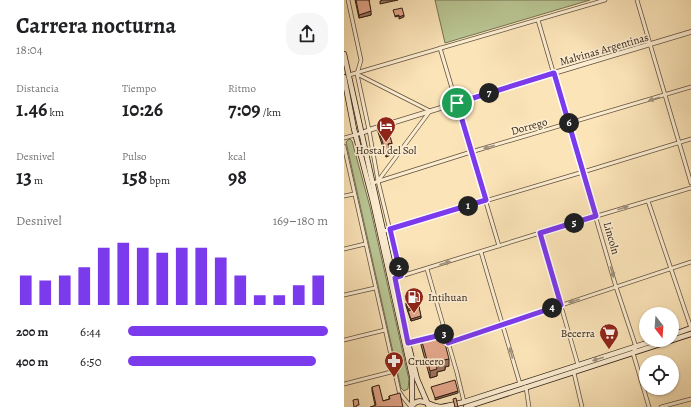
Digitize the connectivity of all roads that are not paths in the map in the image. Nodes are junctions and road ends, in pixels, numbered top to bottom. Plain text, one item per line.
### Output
1 (348, 0) edge
2 (605, 0) edge
3 (637, 0) edge
4 (538, 20) junction
5 (691, 32) edge
6 (650, 45) junction
7 (440, 48) junction
8 (344, 54) edge
9 (554, 73) junction
10 (357, 74) junction
11 (347, 76) edge
12 (691, 88) edge
13 (665, 96) junction
14 (457, 103) junction
15 (430, 111) junction
16 (569, 124) junction
17 (369, 130) junction
18 (362, 133) junction
19 (356, 135) junction
20 (344, 138) edge
21 (691, 139) edge
22 (679, 142) junction
23 (344, 146) edge
24 (471, 152) junction
25 (583, 172) junction
26 (378, 181) junction
27 (373, 183) junction
28 (691, 183) edge
29 (691, 188) edge
30 (354, 194) junction
31 (344, 196) edge
32 (486, 200) junction
33 (648, 201) junction
34 (596, 216) junction
35 (390, 229) junction
36 (384, 231) junction
37 (540, 233) junction
38 (365, 244) junction
39 (499, 246) junction
40 (344, 249) edge
41 (481, 252) junction
42 (691, 262) edge
43 (427, 269) junction
44 (671, 269) junction
45 (401, 276) junction
46 (395, 278) junction
47 (616, 287) junction
48 (375, 288) junction
49 (344, 294) edge
50 (561, 305) junction
51 (503, 324) junction
52 (691, 328) edge
53 (385, 330) junction
54 (679, 332) edge
55 (691, 334) edge
56 (431, 338) edge
57 (344, 340) edge
58 (408, 343) junction
59 (448, 343) junction
60 (639, 346) edge
61 (636, 347) junction
62 (633, 353) junction
63 (578, 365) junction
64 (395, 371) junction
65 (574, 372) junction
66 (344, 384) edge
67 (520, 384) junction
68 (526, 387) junction
69 (691, 399) edge
70 (464, 402) junction
71 (428, 405) edge
72 (411, 407) edge
73 (466, 407) edge
74 (529, 407) edge
75 (582, 407) edge
76 (649, 407) edge
77 (661, 407) edge

1 - 10 street
2 - 4 street
3 - 6 street
4 - 7 street
4 - 9 street, Lincoln
5 - 6 street, Malvinas Argentinas
6 - 9 street, Malvinas Argentinas
6 - 13 street
7 - 10 street
7 - 14 street
8 - 11 main road
9 - 14 street, Malvinas Argentinas
9 - 16 street, Lincoln
10 - 11 street
10 - 15 street
10 - 17 street
11 - 18 main road
11 - 19 main road
12 - 13 street, Dorrego
13 -> 16 street, Dorrego
13 - 22 street
14 - 15 street, Malvinas Argentinas
14 - 24 street
15 - 17 street, Malvinas Argentinas
15 - 26 street
16 -> 24 street, Dorrego
16 - 25 street, Lincoln
17 - 18 street, Malvinas Argentinas
17 - 26 street
18 - 19 street
18 - 27 main road
19 - 20 street
19 - 72 main road
21 - 22 street
22 - 25 street
22 - 28 street
23 - 30 street
24 - 26 street, Dorrego
24 - 32 street
25 - 32 street
25 - 34 street, Lincoln
26 - 27 street, Dorrego
26 - 35 street
27 - 36 main road
29 - 33 street
30 - 31 street
30 - 38 street
32 - 35 street
32 - 39 street
34 -> 33 street
33 - 44 street
34 - 37 street
34 -> 47 street, Lincoln
35 - 36 street
35 - 45 street
36 - 46 main road
37 - 39 street
37 - 50 street
38 - 40 street
38 - 48 street
39 - 41 street
43 -> 41 street
41 - 51 street
42 - 44 street
43 - 45 street
43 - 59 street
44 - 47 street
44 - 52 street
45 - 46 street
46 - 58 main road
47 -> 50 street
47 - 61 street, Lincoln
48 - 49 street
48 - 53 street
50 - 51 street
50 - 63 street
51 - 59 street
67 -> 51 street
52 - 54 main road
53 - 57 street
53 - 64 street
55 - 62 main road
56 - 58 street
58 - 71 main road
59 - 70 street
60 - 61 main road
61 - 62 street
61 -> 63 main road
62 - 65 main road
62 - 76 street
63 - 67 main road
64 - 66 street
64 - 72 street
65 - 68 main road
65 - 75 street
67 - 68 street
67 - 70 main road
68 - 73 main road
68 - 74 street
69 - 77 street
70 - 71 main road
71 - 72 main road

